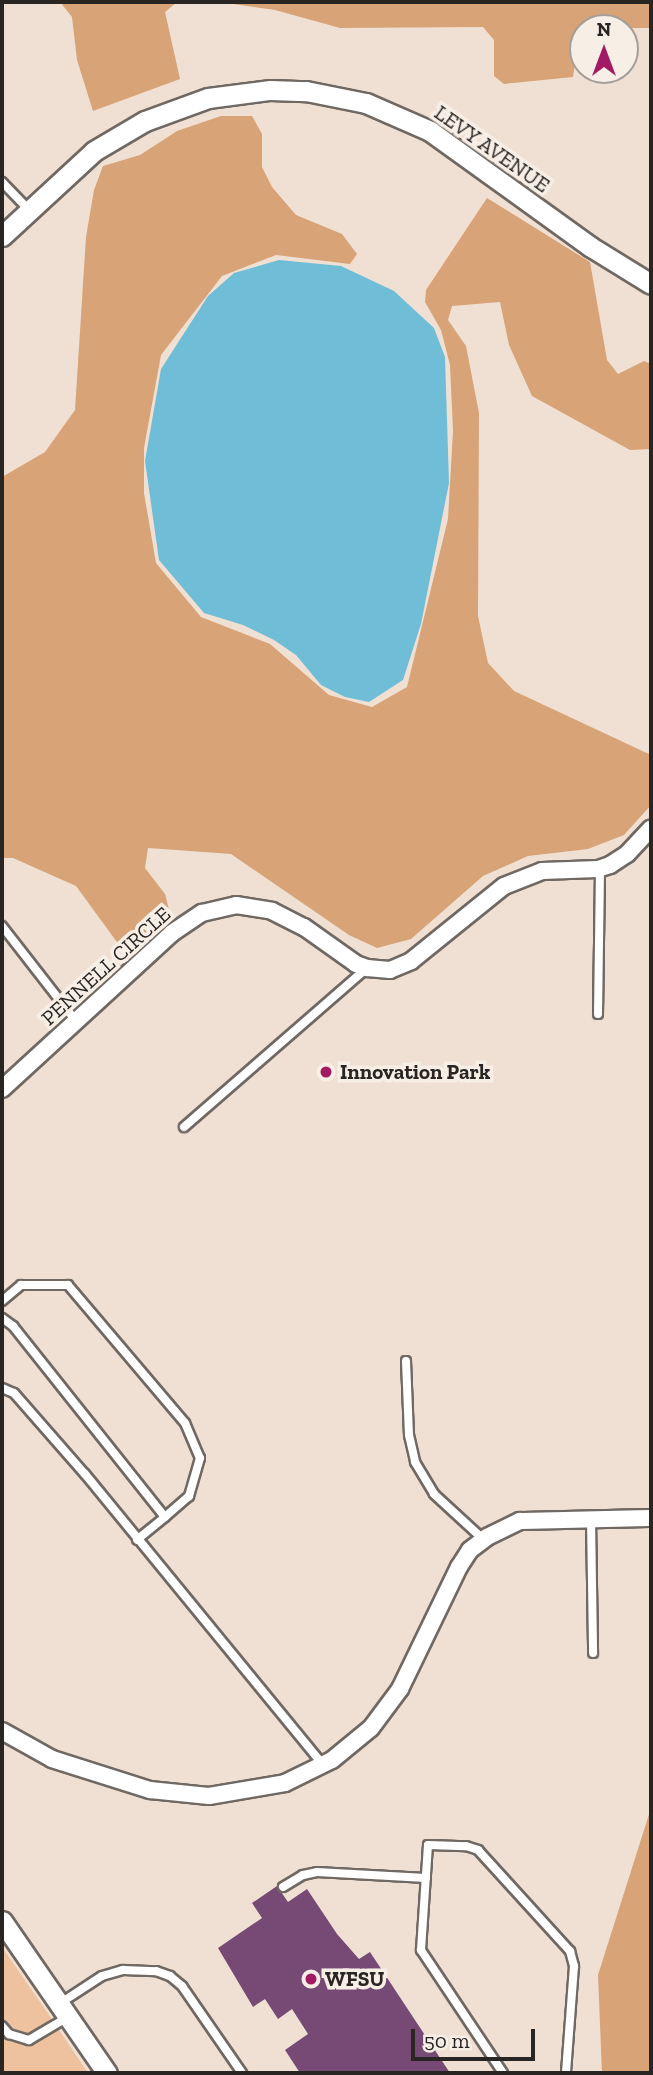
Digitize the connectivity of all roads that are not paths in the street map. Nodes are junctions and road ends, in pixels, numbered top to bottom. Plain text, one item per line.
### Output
1 (2, 182) edge
2 (29, 210) junction
3 (2, 236) edge
4 (651, 284) edge
5 (651, 828) edge
6 (600, 868) junction
7 (2, 926) edge
8 (367, 968) junction
9 (598, 1014) dead end
10 (76, 1021) junction
11 (2, 1089) edge
12 (184, 1127) dead end
13 (2, 1301) edge
14 (2, 1318) edge
15 (406, 1361) dead end
16 (2, 1388) edge
17 (165, 1517) junction
18 (591, 1518) junction
19 (651, 1518) edge
20 (137, 1540) junction
21 (484, 1540) junction
22 (593, 1653) dead end
23 (2, 1731) edge
24 (323, 1765) junction
25 (426, 1878) junction
26 (283, 1887) dead end
27 (2, 1922) edge
28 (64, 2010) junction
29 (2, 2026) edge
30 (107, 2073) edge
31 (242, 2073) edge
32 (503, 2073) edge
33 (566, 2073) edge

1 - 2 lane
2 - 3 street, LEVY AVENUE
2 - 4 street, LEVY AVENUE
5 - 6 street
6 - 8 street
6 - 9 lane
7 - 10 lane
8 - 10 street, PENNELL CIRCLE
8 - 12 lane
10 - 11 street, PENNELL CIRCLE
13 - 17 lane
14 - 17 lane
15 - 21 lane
16 - 20 lane
17 - 20 lane
18 - 19 street
18 - 21 street
18 - 22 lane
20 - 24 lane
21 - 24 street
23 - 24 street
25 - 26 lane
25 - 32 lane
25 - 33 lane
27 - 28 street
28 - 29 lane
28 - 30 street
28 - 31 lane

